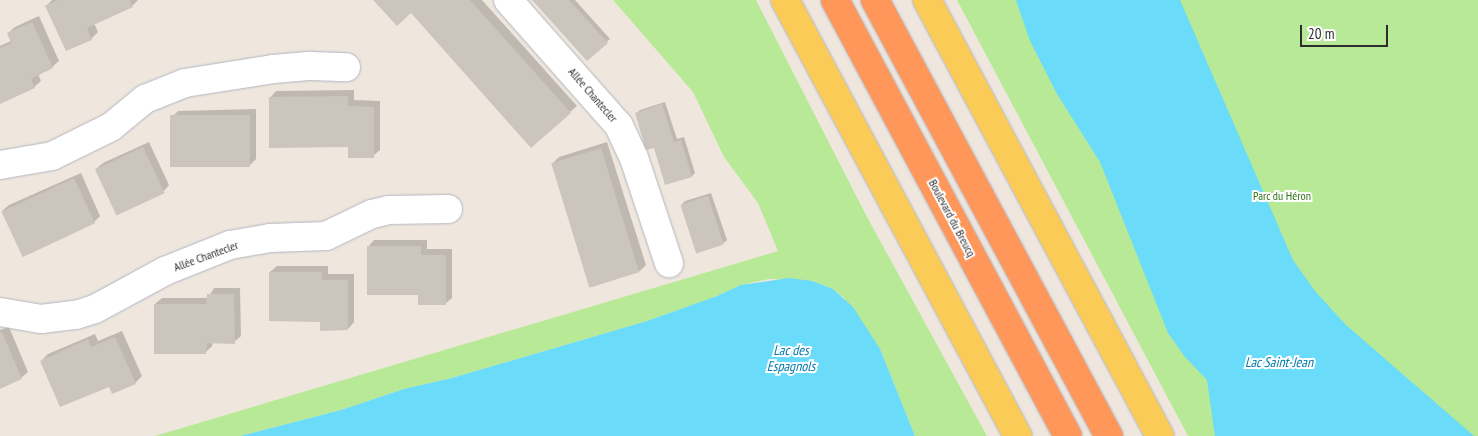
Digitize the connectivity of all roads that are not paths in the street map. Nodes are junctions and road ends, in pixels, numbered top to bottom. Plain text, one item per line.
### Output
1 (508, 0) edge
2 (785, 0) edge
3 (835, 0) edge
4 (876, 0) edge
5 (927, 0) edge
6 (346, 67) dead end
7 (0, 165) edge
8 (448, 209) dead end
9 (669, 263) dead end
10 (0, 312) edge
11 (1018, 436) edge
12 (1068, 436) edge
13 (1109, 436) edge
14 (1160, 436) edge

1 - 9 street, Allée Chantecler
2 - 11 main road
3 - 12 highway, Boulevard du Breucq
4 - 13 highway
5 - 14 main road
6 - 7 street
8 - 10 street, Allée Chantecler

